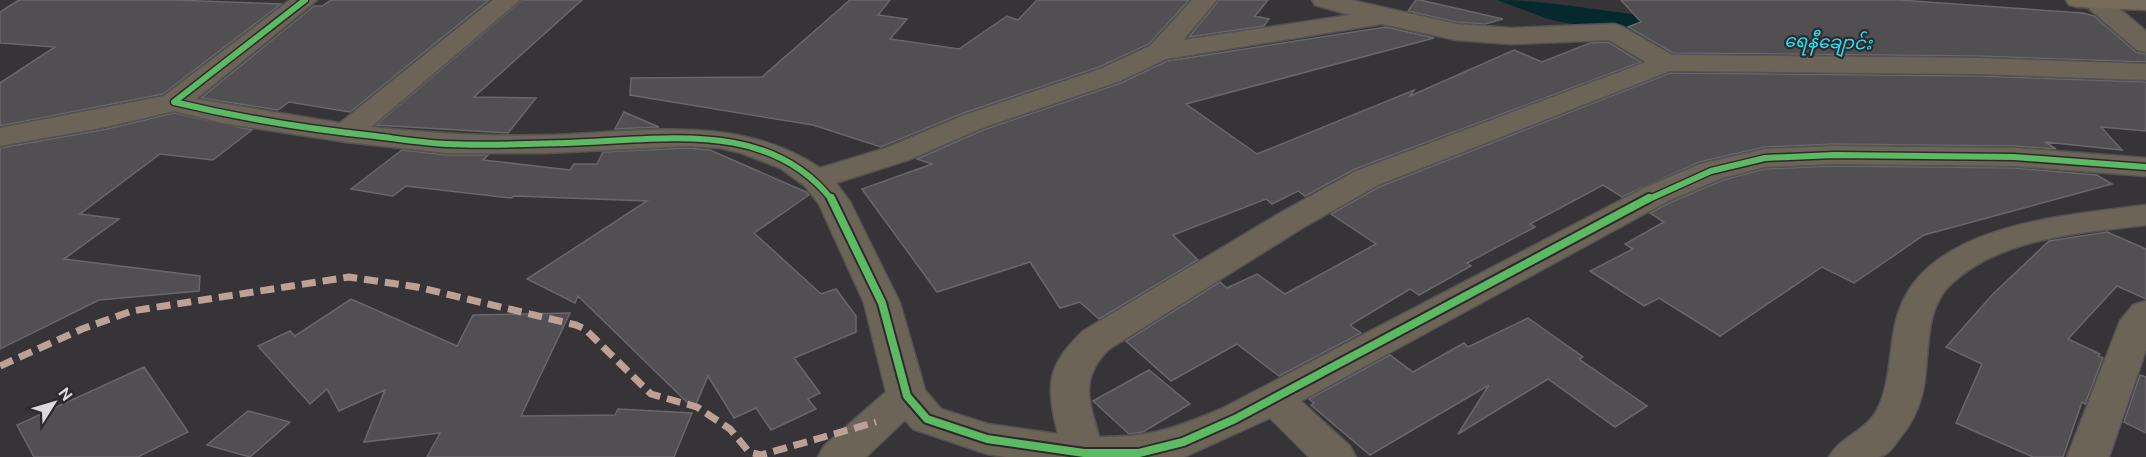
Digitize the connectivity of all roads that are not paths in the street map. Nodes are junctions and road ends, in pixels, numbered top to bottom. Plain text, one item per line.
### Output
1 (305, 0) edge
2 (508, 0) edge
3 (1205, 0) edge
4 (1324, 0) edge
5 (2086, 1) edge
6 (2146, 3) edge
7 (1384, 17) junction
8 (2144, 43) edge
9 (1159, 52) junction
10 (1667, 63) junction
11 (2146, 72) edge
12 (174, 102) junction
13 (346, 134) junction
14 (0, 137) edge
15 (2146, 167) edge
16 (816, 179) junction
17 (2146, 215) edge
18 (2146, 313) edge
19 (907, 396) junction
20 (1274, 398) junction
21 (1084, 455) edge
22 (839, 457) edge
23 (1335, 457) edge
24 (1850, 457) edge
25 (2088, 457) edge

1 - 12 street
2 - 13 street
3 - 9 street
4 - 7 street
5 - 6 main road
5 - 8 street
7 - 9 street
7 - 10 street
9 - 16 street
10 - 11 street
10 - 21 street
12 - 13 street
12 - 14 street
13 - 16 street
15 - 20 street
16 - 19 street
17 - 24 street
18 - 25 street
19 - 21 street
19 - 22 street
20 - 21 street
20 - 23 street

